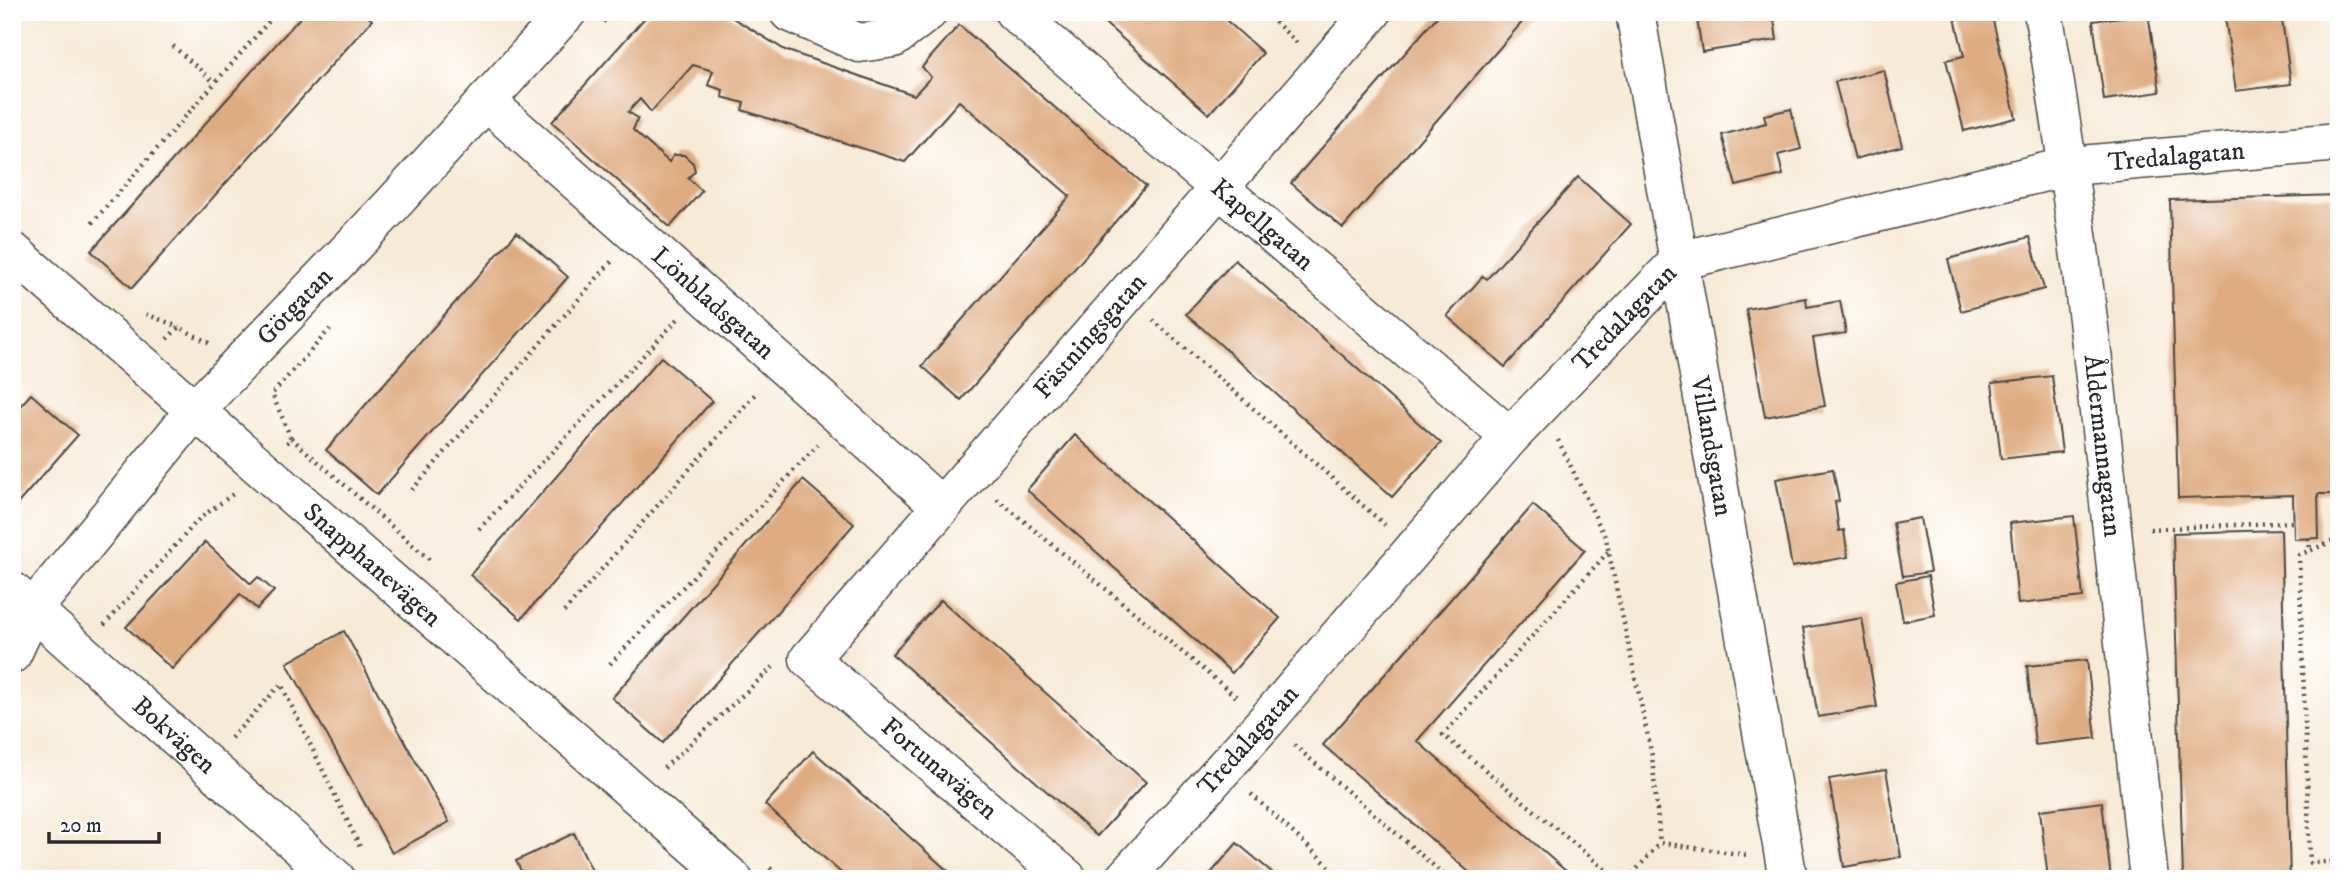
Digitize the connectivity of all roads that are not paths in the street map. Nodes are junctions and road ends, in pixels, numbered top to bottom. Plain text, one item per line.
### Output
1 (789, 12) edge
2 (928, 12) edge
3 (1014, 12) edge
4 (1372, 12) edge
5 (1635, 12) edge
6 (2043, 12) edge
7 (581, 22) edge
8 (486, 101) junction
9 (2339, 142) edge
10 (2070, 166) junction
11 (1220, 190) junction
12 (12, 251) edge
13 (1679, 261) junction
14 (196, 409) junction
15 (1510, 437) junction
16 (941, 506) junction
17 (22, 600) edge
18 (12, 654) edge
19 (809, 659) joint
20 (350, 867) edge
21 (1786, 870) edge
22 (733, 879) edge
23 (1068, 879) edge
24 (1124, 879) edge
25 (2150, 879) edge

1 - 2 street
3 - 11 street, Kapellgatan
4 - 11 street, Fästningsgatan
5 - 13 street, Villandsgatan
6 - 10 street, Åldermannagatan
7 - 8 street, Götgatan
8 - 14 street, Götgatan
8 - 16 street, Lönbladsgatan
9 - 10 street, Tredalagatan
10 - 13 street, Tredalagatan
10 - 25 street, Åldermannagatan
11 - 15 street, Kapellgatan
11 - 16 street, Fästningsgatan
12 - 14 street, Snapphanevägen
13 - 15 street, Tredalagatan
13 - 21 street, Villandsgatan
14 - 17 street, Götgatan
14 - 22 street, Snapphanevägen
15 - 24 street, Tredalagatan
16 - 19 street, Fästningsgatan
17 - 18 street, Götgatan
17 - 20 street, Bokvägen
19 - 23 street, Fortunavägen

